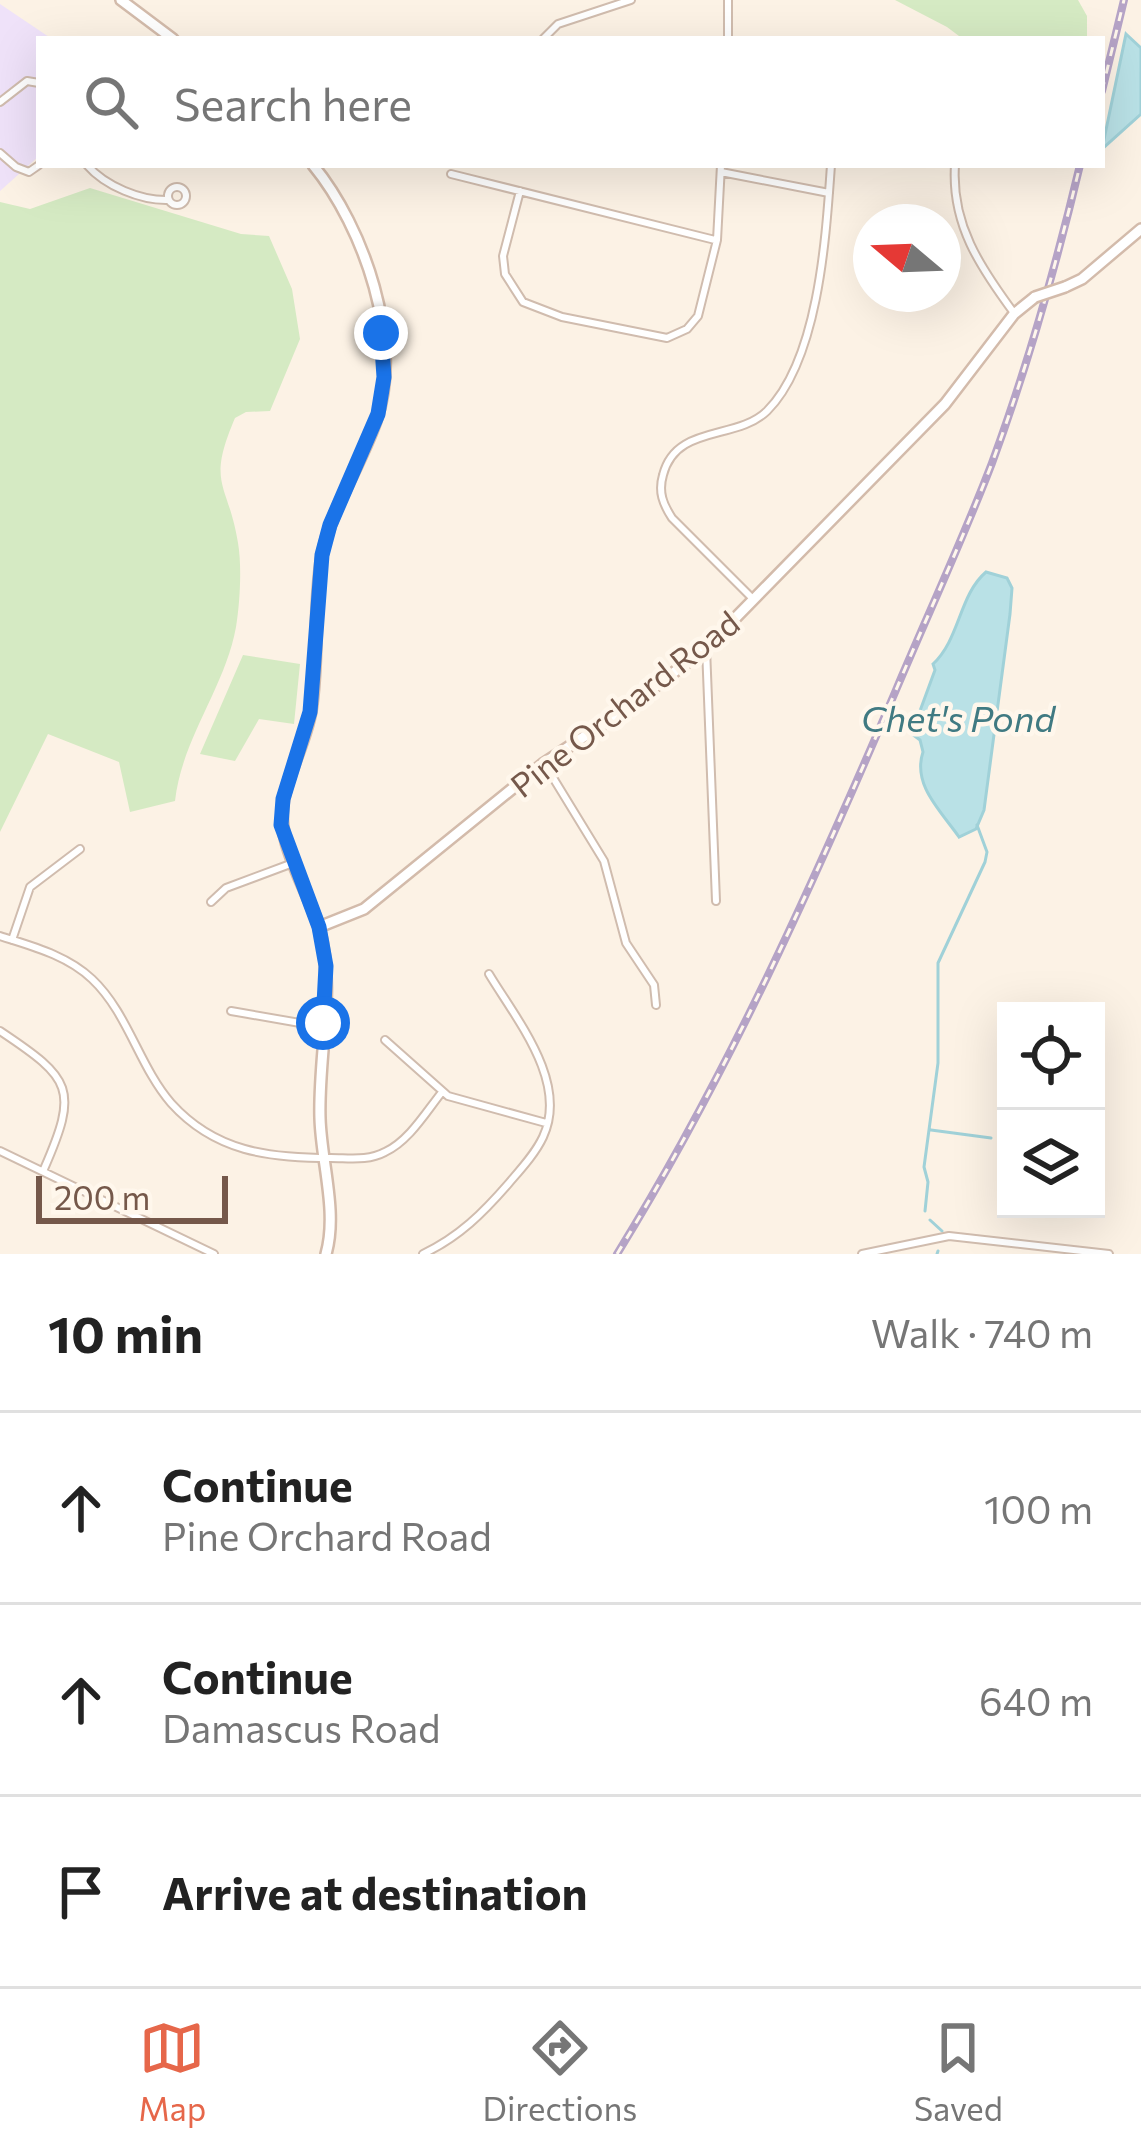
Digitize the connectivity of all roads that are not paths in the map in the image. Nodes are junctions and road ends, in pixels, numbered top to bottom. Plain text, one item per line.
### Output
1 (121, 0) edge
2 (631, 0) edge
3 (728, 0) edge
4 (168, 36) edge
5 (546, 36) edge
6 (728, 36) edge
7 (36, 82) edge
8 (0, 102) edge
9 (0, 153) edge
10 (36, 167) edge
11 (91, 168) edge
12 (315, 168) edge
13 (721, 168) edge
14 (831, 168) edge
15 (955, 168) edge
16 (451, 174) dead end
17 (520, 191) junction
18 (829, 193) junction
19 (169, 200) dead end
20 (1141, 229) edge
21 (717, 241) junction
22 (1014, 314) junction
23 (754, 600) junction
24 (706, 648) junction
25 (544, 764) junction
26 (80, 849) dead end
27 (294, 863) junction
28 (716, 901) dead end
29 (211, 902) dead end
30 (319, 927) junction
31 (0, 936) edge
32 (12, 940) junction
33 (489, 974) dead end
34 (656, 1005) dead end
35 (231, 1011) dead end
36 (323, 1027) junction
37 (0, 1031) edge
38 (385, 1040) dead end
39 (442, 1092) junction
40 (546, 1123) junction
41 (0, 1151) edge
42 (325, 1158) junction
43 (44, 1169) junction
44 (998, 1242) junction
45 (997, 1253) edge
46 (214, 1254) edge
47 (326, 1254) edge
48 (423, 1254) edge
49 (862, 1254) edge
50 (1109, 1254) edge

1 - 4 street
2 - 5 street
3 - 6 street
7 - 8 street
9 - 10 street
11 - 19 street
12 - 27 street
13 - 18 street
13 - 21 street
14 - 18 street
15 - 22 street
16 - 17 street
17 - 21 street
17 - 21 street
18 - 23 street
20 - 22 street, Pine Orchard Road, bridge
22 - 23 street, Pine Orchard Road
23 - 24 street, Pine Orchard Road
24 - 25 street, Pine Orchard Road
24 - 28 street
25 - 30 street, Pine Orchard Road
25 - 34 street
26 - 32 street
27 - 29 street
27 - 30 street
30 - 36 street
31 - 32 street
32 - 42 street
33 - 40 street
35 - 36 street
36 - 42 street
37 - 43 street
38 - 39 street
39 - 40 street
39 - 42 street
40 - 48 street
41 - 43 street
42 - 47 street
43 - 46 street
44 - 45 street
44 - 49 street
44 - 50 street

